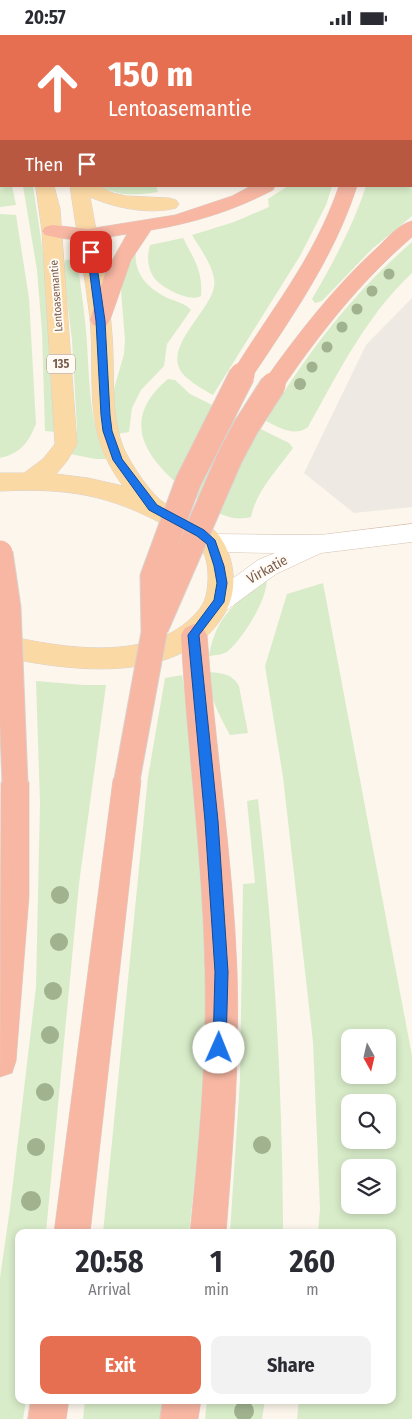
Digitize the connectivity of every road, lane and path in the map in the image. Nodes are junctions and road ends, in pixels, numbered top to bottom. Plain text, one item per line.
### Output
1 (44, 187) edge
2 (79, 187) edge
3 (87, 187) edge
4 (264, 187) edge
5 (347, 190) edge
6 (209, 191) dead end
7 (169, 204) junction
8 (86, 227) junction
9 (144, 227) junction
10 (412, 227) edge
11 (52, 231) junction
12 (100, 321) junction
13 (30, 480) junction
14 (0, 482) edge
15 (153, 507) junction
16 (412, 533) edge
17 (211, 543) junction
18 (320, 544) junction
19 (0, 553) edge
20 (219, 602) junction
21 (154, 633) junction
22 (194, 635) junction
23 (0, 645) edge
24 (0, 1061) edge
25 (72, 1229) edge
26 (208, 1229) edge
27 (49, 1404) edge
28 (181, 1404) edge
29 (47, 1419) edge
30 (179, 1419) edge

1 - 11 main road, Lentoasemantie / 135
2 - 8 main road
3 - 7 main road
4 - 9 highway
5 - 21 highway, bridge
6 - 7 highway
7 - 8 highway
8 - 9 highway
8 - 11 highway
8 - 12 main road
9 - 12 highway
10 - 21 highway, bridge
11 - 13 main road, Lentoasemantie / 135
12 - 15 main road
13 - 14 main road
13 - 15 main road
15 - 17 main road
16 - 18 street, Virkatie
17 - 18 street, Virkatie
17 - 20 main road
18 - 20 street, Virkatie
19 - 24 highway, bridge
20 - 22 main road
21 - 25 highway, bridge
22 - 23 main road
22 - 26 highway
27 - 29 highway
28 - 30 highway

